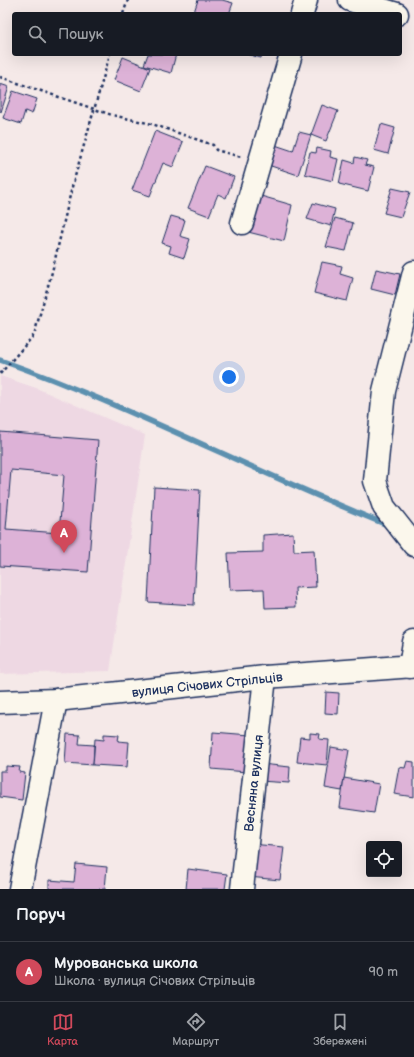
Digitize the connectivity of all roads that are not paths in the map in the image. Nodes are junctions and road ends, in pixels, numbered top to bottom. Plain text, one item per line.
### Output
1 (306, 0) edge
2 (350, 0) edge
3 (303, 12) edge
4 (392, 12) edge
5 (402, 15) edge
6 (414, 19) edge
7 (290, 56) edge
8 (242, 222) dead end
9 (414, 272) edge
10 (414, 545) edge
11 (414, 642) edge
12 (412, 666) edge
13 (265, 677) junction
14 (56, 700) junction
15 (0, 702) edge
16 (20, 889) edge
17 (242, 889) edge

1 - 3 street
2 - 4 street
5 - 6 street
7 - 8 street
9 - 10 street
11 - 12 street
12 - 13 street, вулиця Січових Стрільців
13 - 14 street, вулиця Січових Стрільців
13 - 17 street, Весняна вулиця
14 - 15 street, вулиця Січових Стрільців
14 - 16 street

